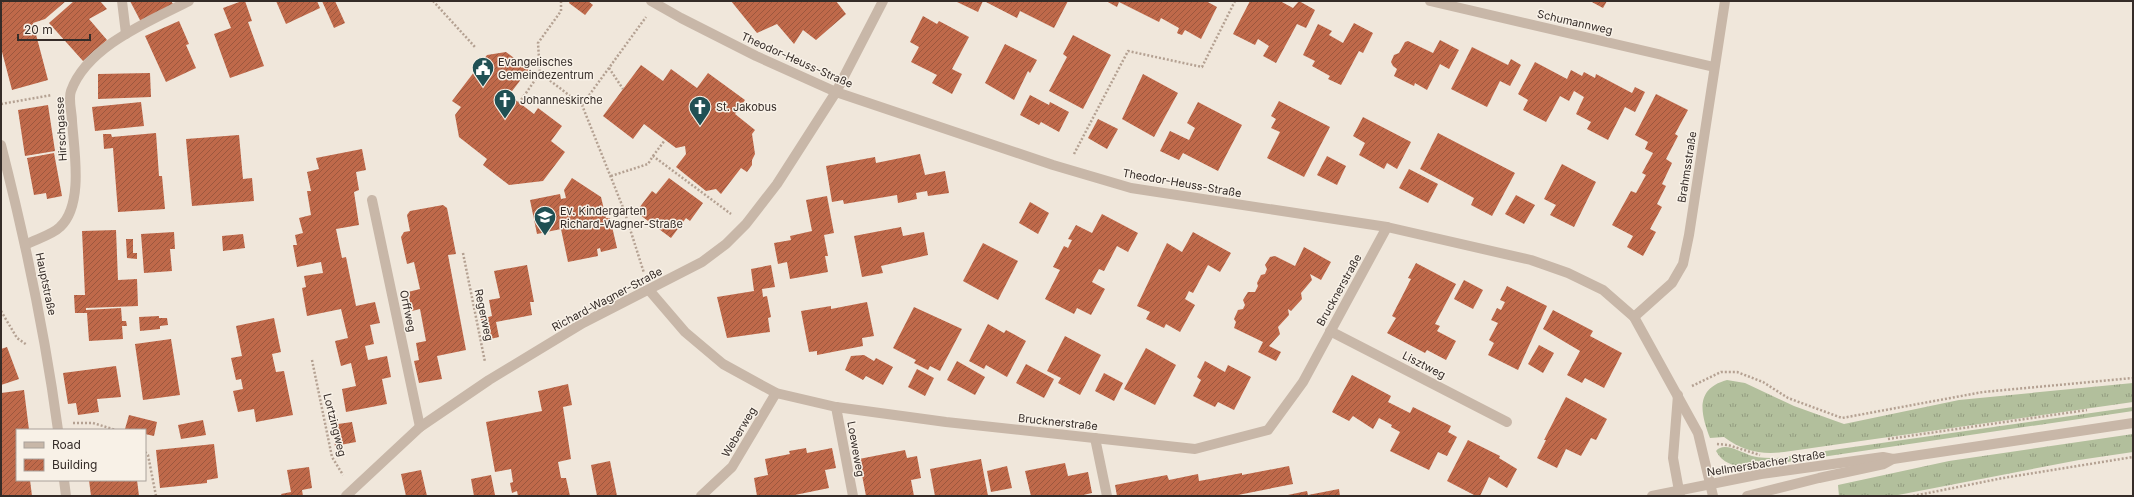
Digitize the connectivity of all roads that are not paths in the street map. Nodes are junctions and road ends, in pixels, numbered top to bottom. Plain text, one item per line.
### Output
1 (122, 1) edge
2 (189, 1) edge
3 (883, 1) edge
4 (1430, 1) edge
5 (1725, 1) edge
6 (653, 2) edge
7 (126, 34) junction
8 (1714, 67) junction
9 (836, 92) junction
10 (1, 145) edge
11 (372, 200) dead end
12 (1387, 227) junction
13 (25, 245) junction
14 (649, 290) junction
15 (1634, 317) junction
16 (1330, 331) junction
17 (776, 393) junction
18 (1678, 395) junction
19 (836, 407) junction
20 (1506, 422) dead end
21 (2133, 423) edge
22 (57, 427) edge
23 (420, 427) junction
24 (1095, 438) junction
25 (1887, 460) junction
26 (64, 481) edge
27 (1710, 483) junction
28 (348, 493) edge
29 (1679, 493) edge
30 (66, 496) edge
31 (701, 496) edge
32 (853, 496) edge
33 (1107, 496) edge
34 (1652, 496) edge
35 (1713, 496) edge
36 (1748, 496) edge

1 - 7 street
2 - 7 street, Hirschgasse
3 - 9 street, Richard-Wagner-Straße
4 - 8 street, Schumannweg
5 - 8 street, Brahmsstraße
6 - 9 street, Theodor-Heuss-Straße
7 - 13 street, Hirschgasse
8 - 15 street, Brahmsstraße
9 - 12 street, Theodor-Heuss-Straße
9 - 14 street, Richard-Wagner-Straße
10 - 13 street, Hauptstraße
11 - 23 street, Orffweg
12 - 15 street, Theodor-Heuss-Straße
12 - 16 street, Brucknerstraße
13 - 22 street, Hauptstraße
14 - 17 street, Brucknerstraße
14 - 23 street, Richard-Wagner-Straße
15 - 18 street, Theodor-Heuss-Straße
16 - 20 street, Lisztweg
16 - 24 street, Brucknerstraße
17 - 19 street, Brucknerstraße
17 - 31 street, Weberweg
18 - 27 street, Theodor-Heuss-Straße
18 - 29 street
19 - 24 street, Brucknerstraße
19 - 32 street, Loeweweg
21 - 25 street
23 - 28 street, Richard-Wagner-Straße
24 - 33 street
25 - 27 street, Nellmersbacher Straße
25 - 36 street, Nellmersbacher Straße
26 - 30 street
27 - 29 street, Nellmersbacher Straße
27 - 35 street, Theodor-Heuss-Straße
29 - 34 street, Nellmersbacher Straße

